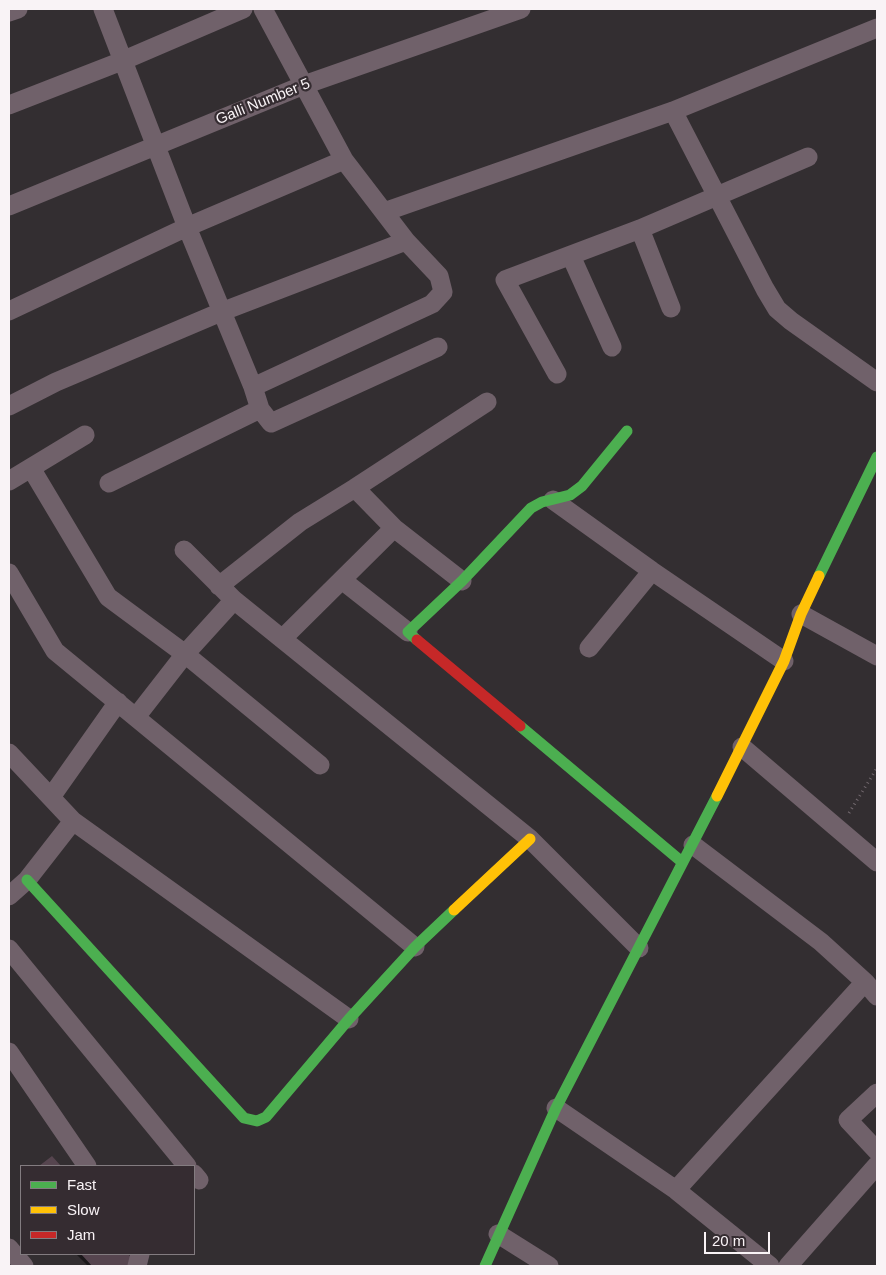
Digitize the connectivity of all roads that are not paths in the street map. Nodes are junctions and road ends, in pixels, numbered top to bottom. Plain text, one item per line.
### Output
1 (18, 9) edge
2 (103, 9) edge
3 (243, 9) edge
4 (263, 9) edge
5 (521, 9) edge
6 (9, 12) edge
7 (877, 28) edge
8 (122, 60) junction
9 (304, 85) junction
10 (9, 105) edge
11 (674, 111) junction
12 (155, 145) junction
13 (808, 157) dead end
14 (344, 160) junction
15 (716, 195) junction
16 (9, 206) edge
17 (384, 212) junction
18 (187, 227) junction
19 (640, 229) junction
20 (406, 241) junction
21 (571, 256) junction
22 (671, 308) dead end
23 (9, 311) edge
24 (221, 312) junction
25 (438, 347) dead end
26 (612, 347) dead end
27 (557, 374) dead end
28 (877, 382) edge
29 (253, 387) junction
30 (487, 402) dead end
31 (9, 406) edge
32 (260, 410) junction
33 (627, 431) dead end
34 (85, 435) dead end
35 (877, 457) edge
36 (32, 468) junction
37 (9, 481) edge
38 (109, 483) dead end
39 (355, 488) junction
40 (553, 500) junction
41 (394, 528) junction
42 (184, 550) dead end
43 (652, 571) junction
44 (9, 573) edge
45 (342, 580) junction
46 (462, 581) junction
47 (219, 586) junction
48 (234, 600) junction
49 (801, 614) junction
50 (408, 632) junction
51 (282, 639) junction
52 (589, 648) dead end
53 (185, 654) junction
54 (877, 656) edge
55 (784, 661) junction
56 (118, 702) junction
57 (136, 717) junction
58 (742, 747) junction
59 (9, 753) edge
60 (320, 765) dead end
61 (51, 797) junction
62 (73, 821) junction
63 (530, 839) junction
64 (693, 846) junction
65 (682, 862) junction
66 (877, 862) edge
67 (27, 880) junction
68 (9, 896) edge
69 (415, 946) junction
70 (639, 948) junction
71 (9, 949) edge
72 (871, 989) edge
73 (348, 1019) junction
74 (9, 1052) edge
75 (877, 1093) edge
76 (556, 1108) junction
77 (877, 1150) edge
78 (87, 1165) edge
79 (186, 1165) edge
80 (877, 1165) edge
81 (676, 1190) junction
82 (498, 1234) junction
83 (9, 1248) edge
84 (24, 1266) edge
85 (484, 1266) edge
86 (549, 1266) edge
87 (770, 1266) edge
88 (788, 1266) edge

1 - 6 street
2 - 8 street
3 - 8 street
4 - 9 street
5 - 9 street, Galli Number 5
7 - 11 street
8 - 10 street
8 - 12 street
9 - 12 street, Galli Number 5
9 - 14 street
11 - 15 street
11 - 17 street
12 - 16 street, Galli Number 5
12 - 18 street
13 - 15 street
14 - 17 street
14 - 18 street
15 - 19 street
15 - 28 street
17 - 20 street
18 - 23 street
18 - 24 street
19 - 21 street
19 - 22 street
20 - 24 street
20 - 29 street
21 - 26 street
21 - 27 street
24 - 29 street
24 - 31 street
25 - 32 street
29 - 32 street
30 - 39 street
32 - 38 street
33 - 40 street
34 - 36 street
35 - 49 street
36 - 37 street
36 - 53 street
39 - 41 street
39 - 47 street
40 - 43 street
40 - 46 street
41 - 45 street
41 - 46 street
42 - 47 street
43 - 52 street
43 - 55 street
44 - 56 street
45 - 50 street
45 - 51 street
46 - 50 street
47 - 48 street
48 - 51 street
48 - 53 street
49 - 54 street
49 - 55 street
50 - 65 street
51 - 63 street
53 - 57 street
53 - 60 street
55 - 58 street
56 - 57 street
56 - 61 street
57 - 69 street
58 - 64 street
58 - 66 street
59 - 61 street
61 - 62 street
62 - 67 street
62 - 73 street
63 - 69 street
63 - 70 street
64 - 65 street
64 - 72 street
65 - 70 street
67 - 68 street
67 - 73 street
69 - 73 street
70 - 76 street
71 - 79 street
72 - 81 street
74 - 78 street
75 - 77 street
76 - 81 street
76 - 82 street
80 - 88 street
81 - 87 street
82 - 85 street
82 - 86 street
83 - 84 street

